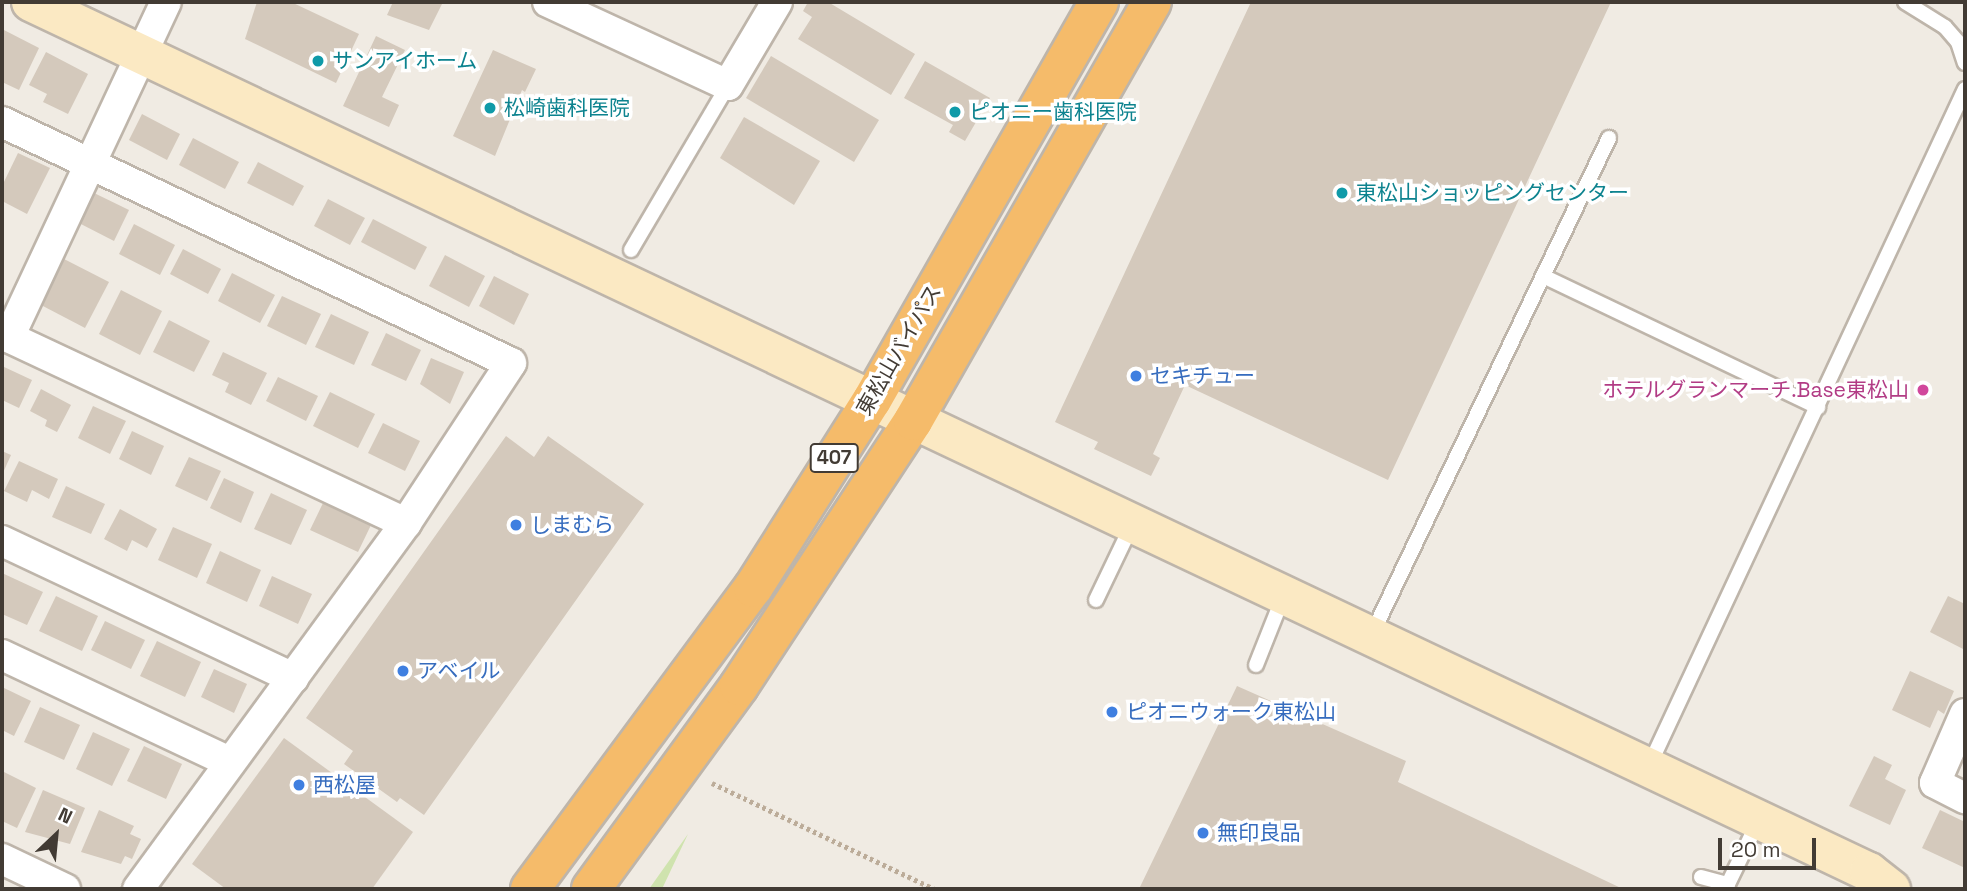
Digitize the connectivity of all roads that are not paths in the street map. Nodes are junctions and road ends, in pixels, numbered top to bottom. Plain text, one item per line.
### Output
1 (31, 2) edge
2 (166, 2) edge
3 (548, 2) edge
4 (777, 2) edge
5 (1099, 2) edge
6 (1152, 2) edge
7 (1905, 2) edge
8 (142, 54) junction
9 (1965, 62) edge
10 (728, 85) junction
11 (1965, 89) edge
12 (2, 122) edge
13 (1609, 138) dead end
14 (91, 163) junction
15 (631, 250) dead end
16 (1543, 276) junction
17 (6, 335) edge
18 (872, 400) junction
19 (1818, 407) junction
20 (913, 421) junction
21 (406, 523) junction
22 (1132, 524) junction
23 (2, 541) edge
24 (1284, 596) junction
25 (1096, 600) dead end
26 (1377, 626) junction
27 (2, 655) edge
28 (1256, 665) dead end
29 (293, 678) junction
30 (1965, 714) edge
31 (229, 762) junction
32 (1648, 768) junction
33 (1965, 798) edge
34 (1759, 820) junction
35 (2, 859) edge
36 (1701, 877) dead end
37 (65, 889) edge
38 (138, 889) edge
39 (530, 889) edge
40 (591, 889) edge
41 (1891, 889) edge

1 - 8 street
2 - 8 street
3 - 10 street
4 - 10 street
5 - 18 highway, 東松山バイパス / 407
6 - 20 highway, 407
7 - 9 lane
8 - 14 street
8 - 18 street
10 - 15 lane
11 - 19 lane
12 - 14 street
13 - 16 lane
14 - 17 street
14 - 21 street
16 - 19 lane
16 - 26 lane
17 - 21 street
18 - 20 street
18 - 39 highway, 東松山バイパス / 407
19 - 32 lane
20 - 22 street
20 - 40 highway, 407
21 - 29 street
22 - 24 street
22 - 25 lane
23 - 29 street
24 - 26 street
24 - 28 lane
26 - 32 street
27 - 31 street
29 - 31 street
30 - 33 street
31 - 38 street
32 - 34 street
34 - 36 lane
34 - 41 street
35 - 37 street

